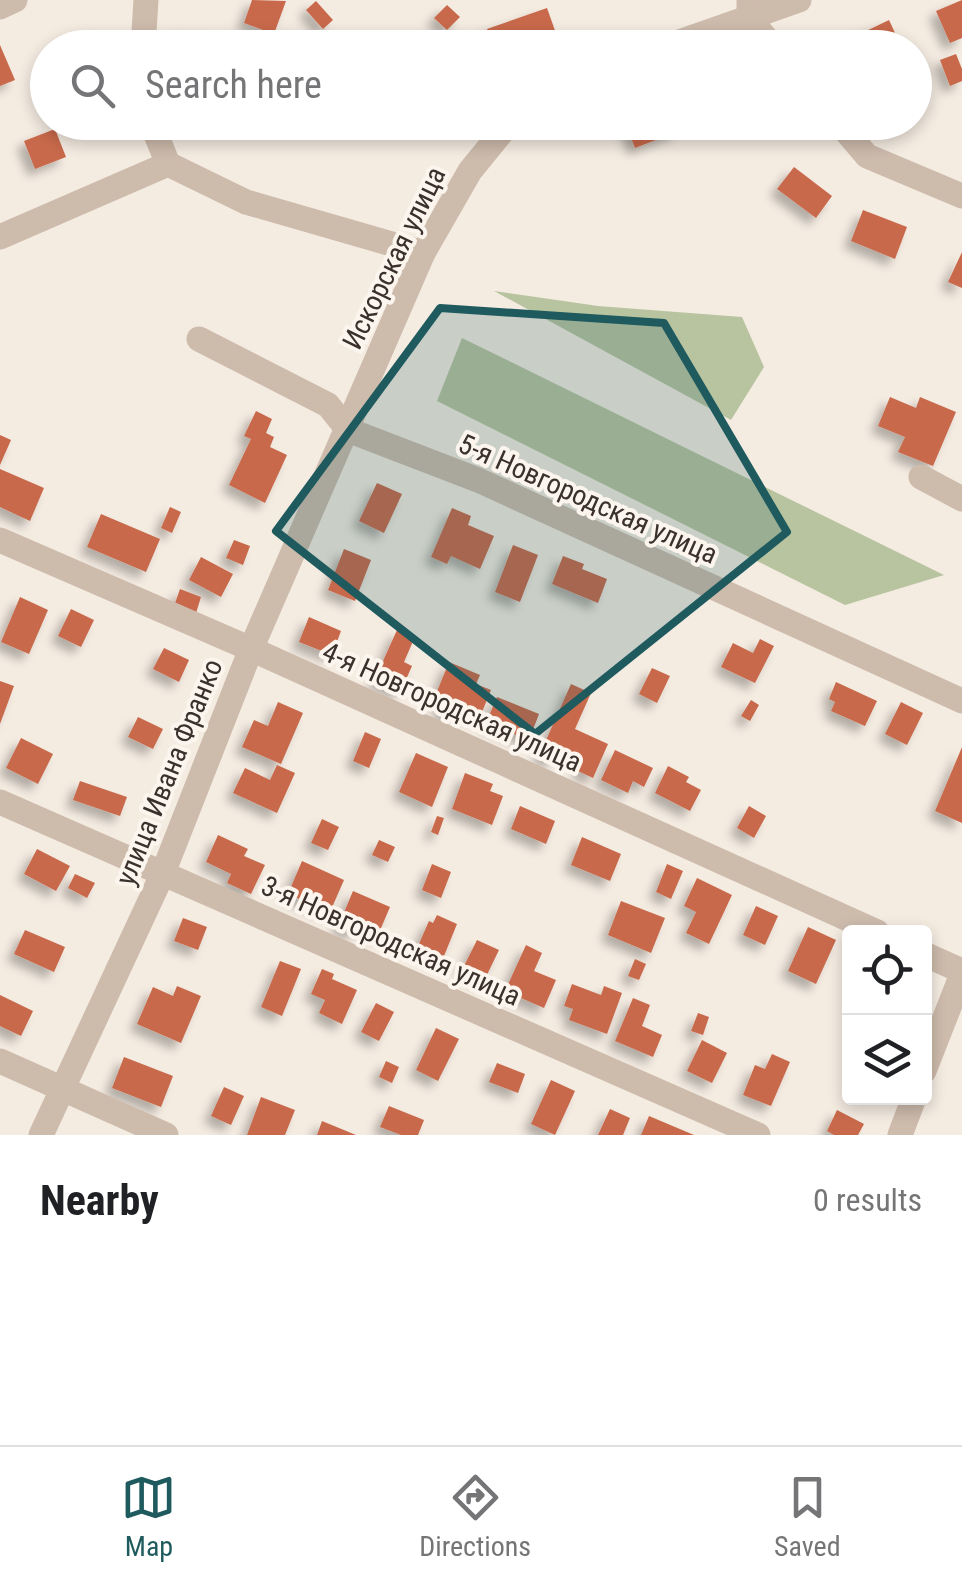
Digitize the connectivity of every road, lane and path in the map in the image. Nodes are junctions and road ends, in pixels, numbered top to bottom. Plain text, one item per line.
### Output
1 (15, 0) edge
2 (146, 0) edge
3 (799, 0) edge
4 (0, 8) edge
5 (749, 9) edge
6 (142, 30) edge
7 (702, 30) edge
8 (158, 140) edge
9 (495, 140) edge
10 (853, 140) edge
11 (168, 164) junction
12 (962, 196) edge
13 (0, 237) edge
14 (423, 253) junction
15 (199, 338) dead end
16 (348, 430) junction
17 (921, 477) dead end
18 (962, 499) edge
19 (0, 540) edge
20 (252, 649) junction
21 (962, 701) edge
22 (0, 802) edge
23 (163, 874) junction
24 (862, 925) edge
25 (932, 958) edge
26 (962, 973) edge
27 (932, 1050) edge
28 (0, 1061) edge
29 (61, 1088) junction
30 (911, 1105) edge
31 (40, 1135) edge
32 (166, 1135) edge
33 (758, 1135) edge
34 (900, 1135) edge

1 - 4 street
2 - 6 street
3 - 5 street
5 - 7 street
8 - 11 street
9 - 14 street, Искорская улица
10 - 12 street
11 - 13 street
11 - 14 street
14 - 16 street, Искорская улица
15 - 16 street, 5-я Новгородская улица
16 - 20 street, улица Ивана Франко
16 - 21 street, 5-я Новгородская улица
17 - 18 street
19 - 20 street, 4-я Новгородская улица
20 - 23 street, улица Ивана Франко
20 - 24 street, 4-я Новгородская улица
22 - 23 street, 3-я Новгородская улица
23 - 29 street, улица Ивана Франко
23 - 33 street, 3-я Новгородская улица
25 - 26 street
26 - 27 street
28 - 29 street
29 - 31 street, улица Ивана Франко
29 - 32 street
30 - 34 street

